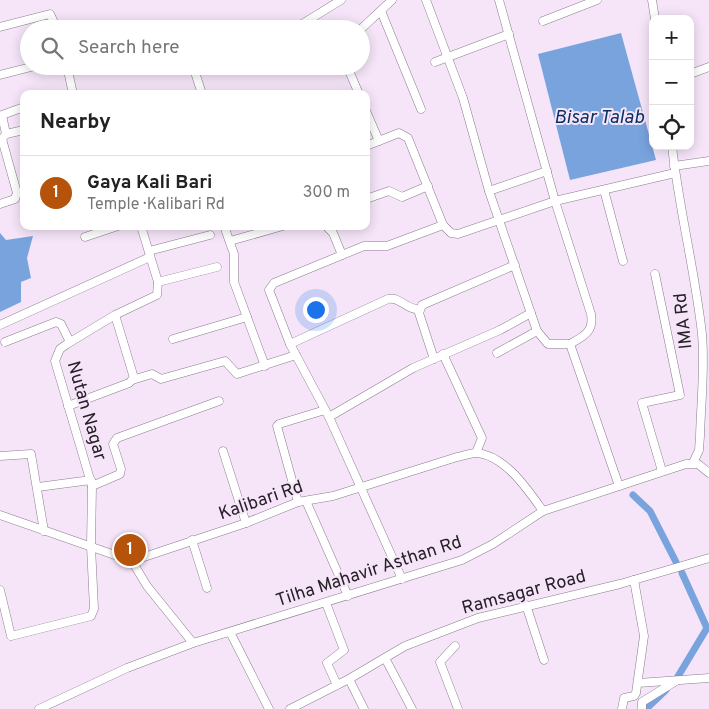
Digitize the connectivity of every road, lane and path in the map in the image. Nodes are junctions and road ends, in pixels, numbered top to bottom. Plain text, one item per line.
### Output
1 (341, 0) edge
2 (392, 0) edge
3 (426, 0) edge
4 (499, 0) edge
5 (597, 0) edge
6 (652, 0) edge
7 (381, 11) junction
8 (654, 15) edge
9 (29, 20) edge
10 (55, 20) edge
11 (309, 20) edge
12 (370, 21) edge
13 (544, 21) dead end
14 (20, 22) edge
15 (0, 28) edge
16 (509, 34) junction
17 (448, 57) junction
18 (435, 62) dead end
19 (709, 67) edge
20 (20, 70) edge
21 (694, 73) edge
22 (0, 75) edge
23 (69, 75) edge
24 (196, 75) edge
25 (351, 75) edge
26 (72, 90) edge
27 (201, 90) edge
28 (357, 90) edge
29 (20, 108) edge
30 (421, 110) dead end
31 (370, 120) edge
32 (20, 131) edge
33 (6, 134) junction
34 (379, 141) junction
35 (370, 144) edge
36 (672, 150) edge
37 (709, 161) edge
38 (674, 170) junction
39 (547, 171) junction
40 (428, 186) junction
41 (604, 190) junction
42 (489, 191) junction
43 (370, 198) edge
44 (555, 201) junction
45 (0, 204) edge
46 (499, 220) junction
47 (443, 225) junction
48 (106, 230) edge
49 (141, 230) edge
50 (226, 230) edge
51 (270, 230) edge
52 (330, 230) edge
53 (210, 235) dead end
54 (85, 237) dead end
55 (230, 241) junction
56 (149, 254) junction
57 (342, 255) junction
58 (622, 261) dead end
59 (515, 265) junction
60 (217, 267) dead end
61 (655, 274) dead end
62 (158, 282) junction
63 (420, 309) junction
64 (532, 313) junction
65 (115, 315) junction
66 (247, 317) junction
67 (0, 325) edge
68 (537, 330) junction
69 (705, 332) edge
70 (173, 339) dead end
71 (5, 342) dead end
72 (70, 342) junction
73 (290, 344) junction
74 (570, 344) junction
75 (497, 353) dead end
76 (443, 354) junction
77 (296, 355) junction
78 (434, 359) junction
79 (265, 366) junction
80 (132, 380) junction
81 (218, 401) dead end
82 (68, 406) junction
83 (327, 414) junction
84 (223, 451) dead end
85 (476, 453) junction
86 (0, 456) edge
87 (693, 463) junction
88 (662, 471) junction
89 (709, 471) edge
90 (92, 483) junction
91 (619, 486) junction
92 (38, 487) junction
93 (361, 487) junction
94 (302, 501) junction
95 (543, 511) junction
96 (0, 517) edge
97 (246, 523) junction
98 (44, 531) junction
99 (192, 540) junction
100 (91, 546) junction
101 (709, 558) edge
102 (132, 561) junction
103 (402, 580) junction
104 (634, 580) junction
105 (207, 588) dead end
106 (0, 590) edge
107 (348, 596) junction
108 (326, 603) junction
109 (526, 605) junction
110 (230, 632) junction
111 (193, 643) junction
112 (455, 646) dead end
113 (385, 658) junction
114 (544, 660) dead end
115 (709, 678) edge
116 (349, 679) junction
117 (678, 680) junction
118 (638, 683) junction
119 (337, 685) junction
120 (39, 709) edge
121 (269, 709) edge
122 (290, 709) edge
123 (364, 709) edge
124 (412, 709) edge
125 (458, 709) edge
126 (622, 709) edge
127 (642, 709) edge

1 - 11 street
2 - 7 street
3 - 17 street
4 - 16 street
5 - 13 street
6 - 8 street
7 - 12 street
7 - 30 street
9 - 10 street
14 - 15 street
16 - 17 street
16 - 39 street
17 - 18 street
17 - 42 street
19 - 21 street
20 - 22 street
23 - 26 street
24 - 27 street
25 - 28 street
29 - 33 street
31 - 34 street
32 - 33 street
33 - 45 street
34 - 35 street
34 - 40 street
36 - 38 street, IMA Rd
37 - 38 street
38 - 41 street
38 - 69 street, IMA Rd
39 - 42 street
39 - 44 street
40 - 43 street
40 - 47 street
41 - 44 street
41 - 58 street
42 - 46 street
44 - 46 street
44 - 74 street
46 - 47 street
46 - 59 street
47 - 57 street
48 - 54 street
49 - 56 street
50 - 55 street
51 - 55 street
52 - 57 street
53 - 56 street
55 - 66 street
56 - 62 street
56 - 67 street
57 - 73 street
59 - 63 street
59 - 64 street
60 - 62 street
61 - 88 street
62 - 65 street, Nutan Nagar
63 - 73 street
63 - 78 street
64 - 68 street
64 - 76 street
65 - 72 street, Nutan Nagar
65 - 80 street
66 - 70 street
66 - 79 street
68 - 74 street
68 - 75 street
69 - 87 street, IMA Rd
71 - 72 street
72 - 82 street, Nutan Nagar
73 - 77 street
74 - 91 street
76 - 78 street
76 - 85 street
77 - 79 street
77 - 83 street
78 - 83 street
79 - 80 street
80 - 82 street
81 - 90 street
82 - 90 street, Nutan Nagar
83 - 93 street
83 - 94 street
84 - 97 street
85 - 93 street, Kalibari Rd
85 - 95 street
86 - 92 street
87 - 88 street, Tilha Mahavir Asthan Rd
87 - 89 street
88 - 91 street, Tilha Mahavir Asthan Rd
90 - 92 street
90 - 100 street, Nutan Nagar
91 - 95 street, Tilha Mahavir Asthan Rd
92 - 98 street
93 - 94 street, Kalibari Rd
93 - 103 street
94 - 97 street, Kalibari Rd
94 - 107 street
95 - 103 street, Tilha Mahavir Asthan Rd
96 - 98 street
97 - 99 street, Kalibari Rd
98 - 100 street
99 - 102 street, Kalibari Rd
99 - 105 street
100 - 102 street
100 - 106 street, Nutan Nagar
101 - 104 street, Ramsagar Road
102 - 111 street
103 - 107 street, Tilha Mahavir Asthan Rd
104 - 109 street, Ramsagar Road
104 - 118 street
107 - 108 street, Tilha Mahavir Asthan Rd
108 - 110 street, Tilha Mahavir Asthan Rd
108 - 119 street
109 - 113 street, Ramsagar Road
109 - 114 street
110 - 111 street, Tilha Mahavir Asthan Rd
110 - 121 street
111 - 120 street, Tilha Mahavir Asthan Rd
112 - 125 street
113 - 116 street, Ramsagar Road
113 - 124 street
115 - 117 street
116 - 119 street, Ramsagar Road
116 - 123 street
117 - 118 street
117 - 127 street
118 - 126 street
119 - 122 street, Ramsagar Road

